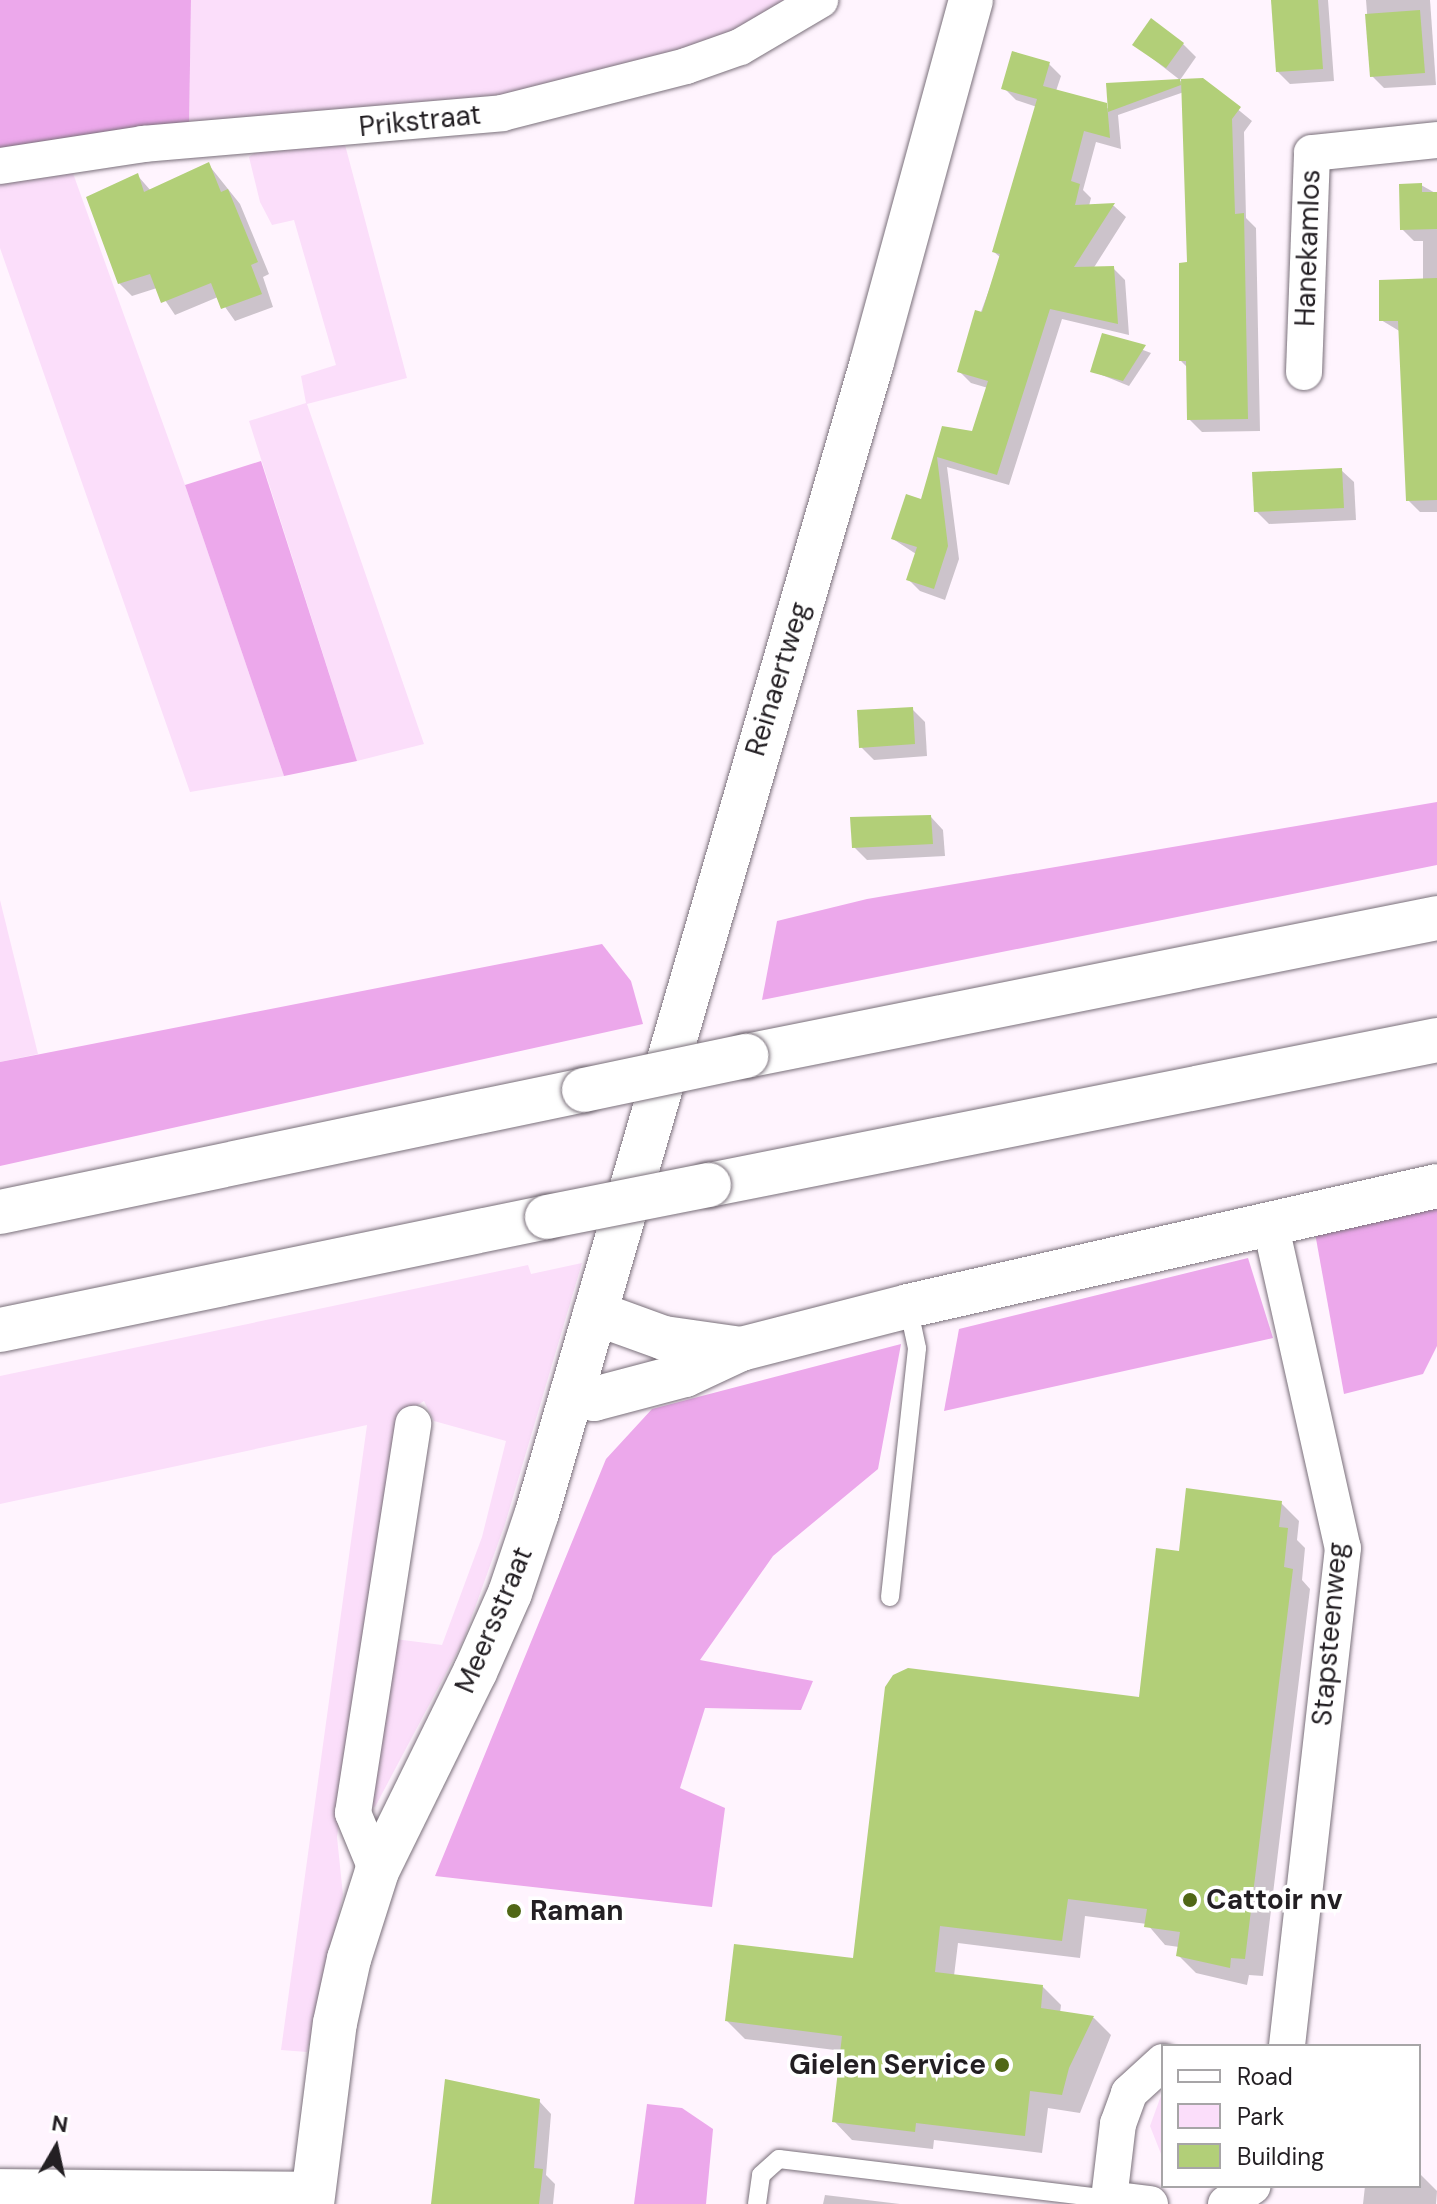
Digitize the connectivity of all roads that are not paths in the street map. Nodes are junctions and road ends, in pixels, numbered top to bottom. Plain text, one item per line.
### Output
1 (820, 0) edge
2 (971, 0) edge
3 (1437, 140) edge
4 (0, 166) edge
5 (1304, 372) dead end
6 (1437, 918) edge
7 (1437, 1040) edge
8 (1437, 1186) edge
9 (0, 1212) edge
10 (1271, 1227) junction
11 (908, 1306) junction
12 (595, 1313) junction
13 (0, 1330) edge
14 (741, 1349) junction
15 (577, 1376) junction
16 (413, 1424) dead end
17 (890, 1597) dead end
18 (377, 1871) junction
19 (1287, 2044) edge
20 (1161, 2063) edge
21 (0, 2187) edge
22 (1250, 2188) edge
23 (313, 2197) edge
24 (1109, 2199) junction
25 (757, 2204) edge
26 (1150, 2204) edge
27 (1226, 2204) edge

1 - 4 street, Prikstraat
2 - 12 main road, Reinaertweg
3 - 5 street, Hanekamlos
6 - 9 main road, bridge
7 - 13 main road, bridge
8 - 10 main road
10 - 11 main road
10 - 19 street, Stapsteenweg
11 - 14 main road
11 - 17 lane
12 - 14 main road
12 - 15 main road, Reinaertweg
14 - 15 main road
15 - 18 main road, Meersstraat
16 - 18 street
18 - 23 main road, Meersstraat
20 - 24 street
21 - 23 street
22 - 27 street
24 - 25 lane
24 - 26 street

